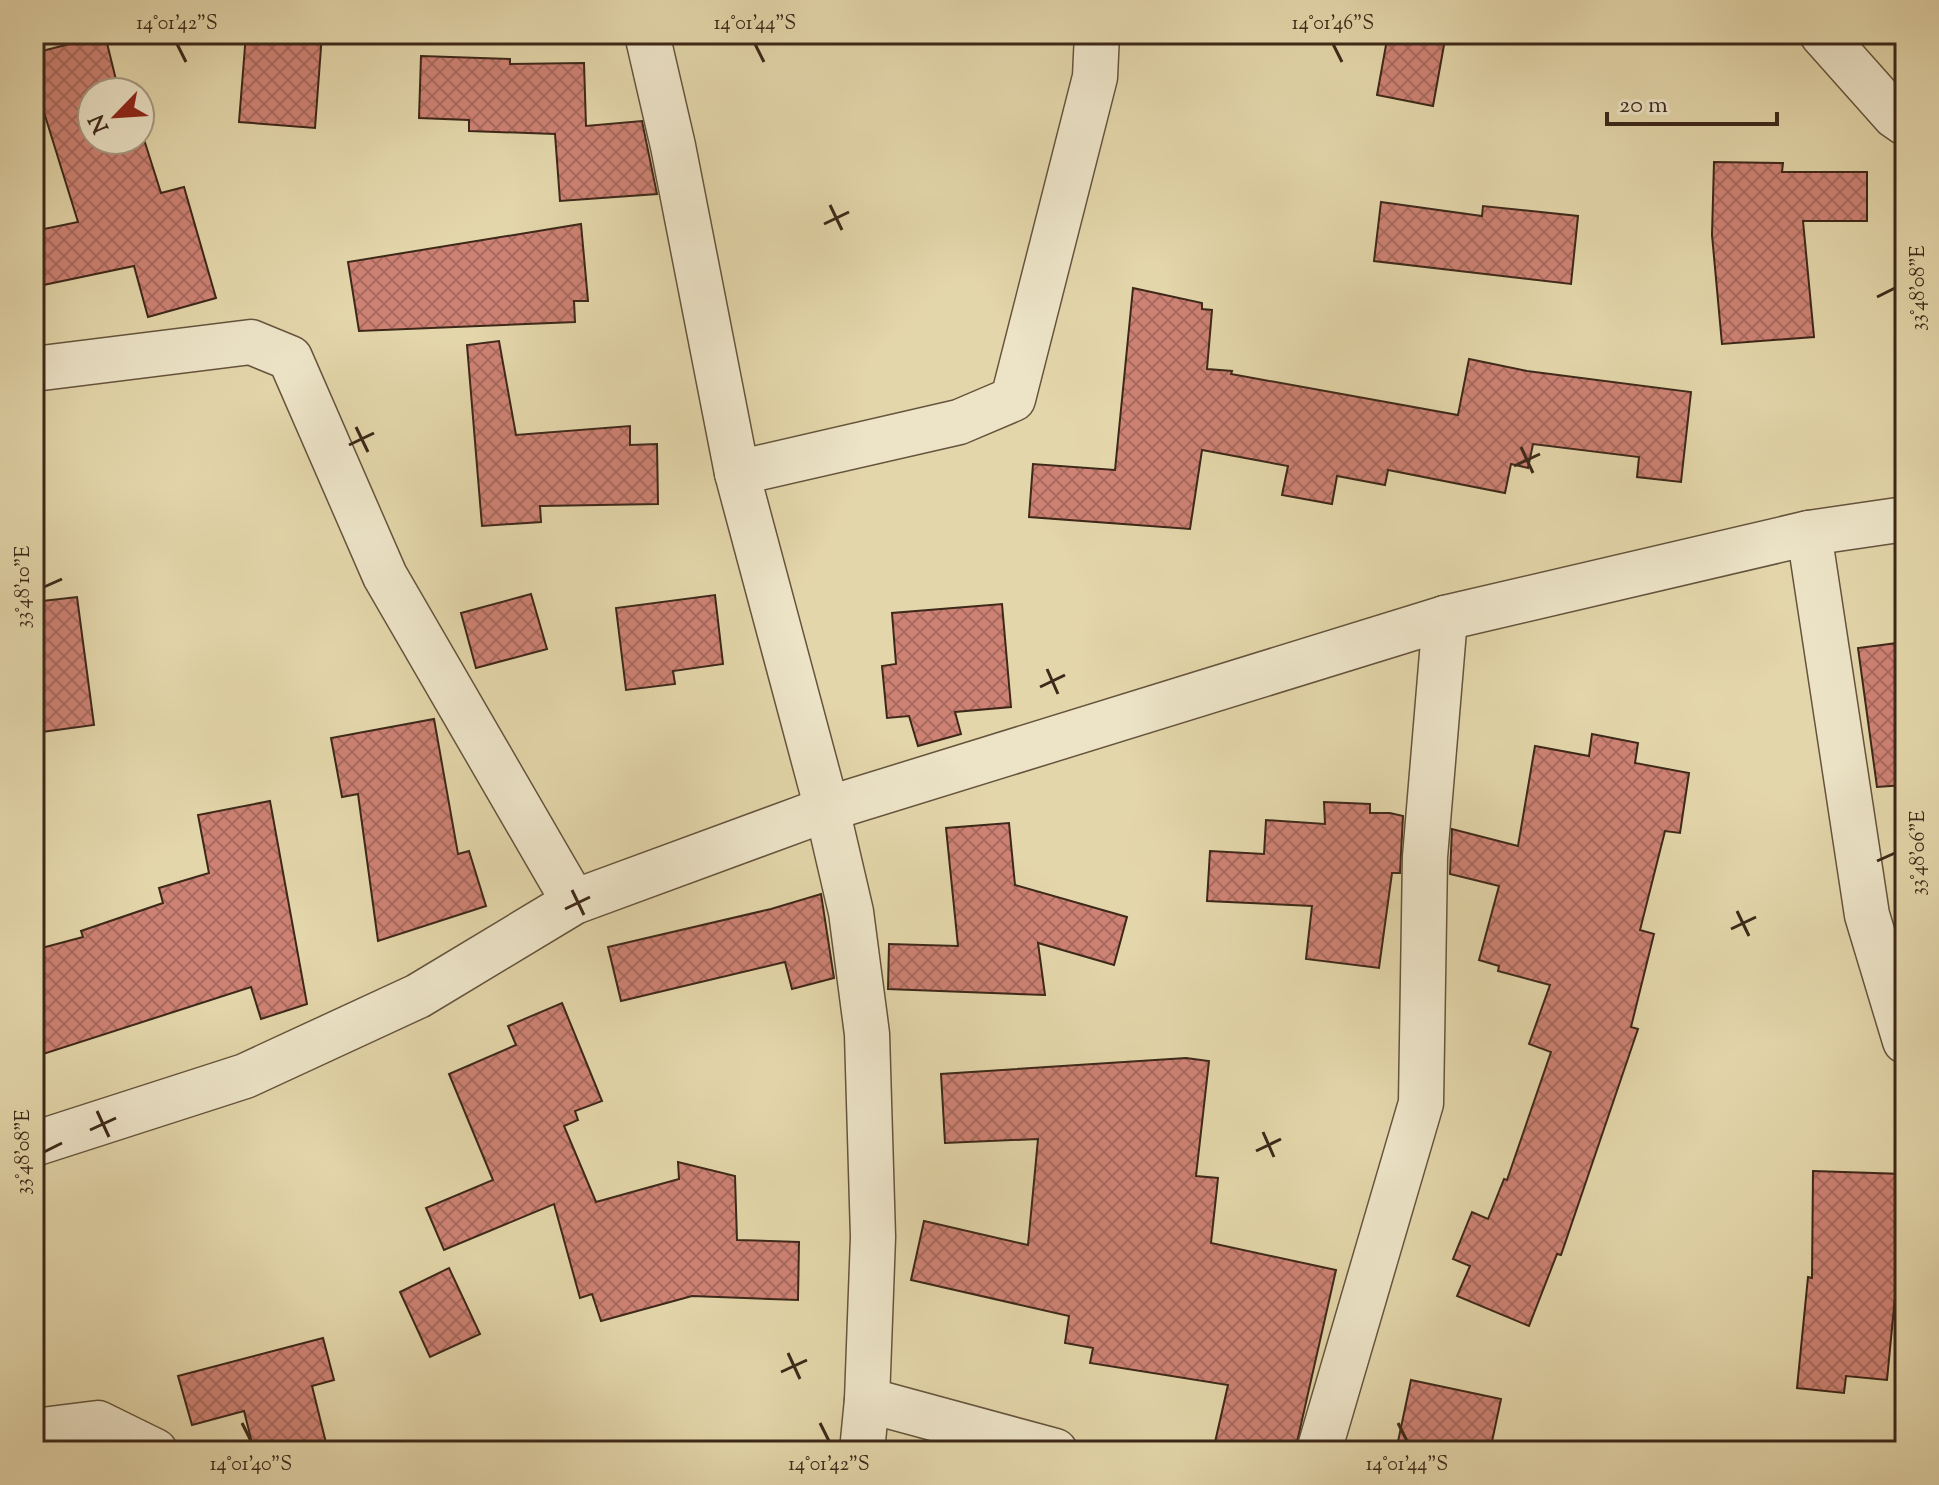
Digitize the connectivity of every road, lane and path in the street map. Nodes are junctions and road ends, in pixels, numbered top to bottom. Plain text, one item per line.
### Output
1 (647, 34) edge
2 (1097, 34) edge
3 (1822, 34) edge
4 (1905, 123) edge
5 (34, 369) edge
6 (737, 473) junction
7 (1905, 519) edge
8 (1809, 533) junction
9 (1445, 618) junction
10 (827, 809) junction
11 (574, 902) junction
12 (1905, 1041) edge
13 (34, 1144) edge
14 (867, 1400) junction
15 (34, 1431) edge
16 (155, 1451) edge
17 (862, 1451) edge
18 (1055, 1451) edge
19 (1319, 1451) edge

1 - 6 street
2 - 6 street
3 - 4 street
5 - 11 street
6 - 10 street
7 - 8 street
8 - 9 street
8 - 12 street
9 - 10 street
9 - 19 street
10 - 11 street
10 - 14 street
11 - 13 street
14 - 17 street
14 - 18 street
15 - 16 street

